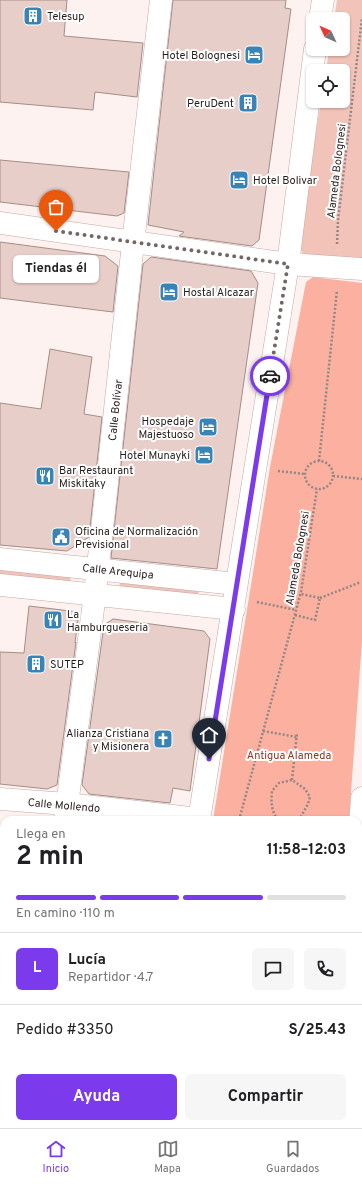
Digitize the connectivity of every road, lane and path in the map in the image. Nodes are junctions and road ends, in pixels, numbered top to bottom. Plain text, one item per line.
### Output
1 (161, 0) edge
2 (323, 0) edge
3 (321, 12) edge
4 (362, 18) edge
5 (314, 56) edge
6 (0, 223) edge
7 (133, 243) junction
8 (336, 247) dead end
9 (288, 264) junction
10 (362, 269) edge
11 (337, 283) dead end
12 (319, 461) junction
13 (276, 470) dead end
14 (305, 474) junction
15 (333, 476) junction
16 (362, 479) edge
17 (317, 489) junction
18 (0, 559) edge
19 (98, 569) junction
20 (361, 582) dead end
21 (236, 584) junction
22 (0, 585) edge
23 (95, 594) junction
24 (301, 594) junction
25 (320, 598) junction
26 (253, 601) dead end
27 (234, 609) junction
28 (296, 610) junction
29 (295, 615) junction
30 (263, 731) junction
31 (297, 733) dead end
32 (297, 737) junction
33 (292, 780) junction
34 (362, 798) edge
35 (0, 800) edge
36 (66, 812) edge
37 (132, 816) edge
38 (200, 816) edge
39 (240, 816) edge
40 (274, 816) edge
41 (301, 816) edge
42 (361, 816) edge

1 - 7 street, Calle Bolívar
2 - 3 street
4 - 8 path, Alameda Bolognesi
5 - 9 street
6 - 7 street
7 - 9 street
7 - 19 street, Calle Bolívar
9 - 10 street
9 - 21 street
11 - 12 path
12 - 14 path
12 - 15 path
13 - 14 path
14 - 17 path
15 - 16 path
15 - 17 path
17 - 24 path, Alameda Bolognesi
18 - 19 street, Calle Arequipa
19 - 21 street, Calle Arequipa
19 - 23 street, Calle Bolívar
20 - 25 path
21 - 27 street
22 - 23 street
23 - 27 street
23 - 36 street, Calle Bolívar
24 - 25 path
24 - 28 path, Alameda Bolognesi
25 - 29 path
26 - 28 path
27 - 38 street
28 - 29 path, Alameda Bolognesi
29 - 30 path, Alameda Bolognesi
30 - 32 path
30 - 39 path, Alameda Bolognesi
31 - 32 path
32 - 33 path
33 - 40 path
33 - 41 path
34 - 42 street
35 - 36 street, Calle Mollendo
36 - 37 street, Calle Mollendo

